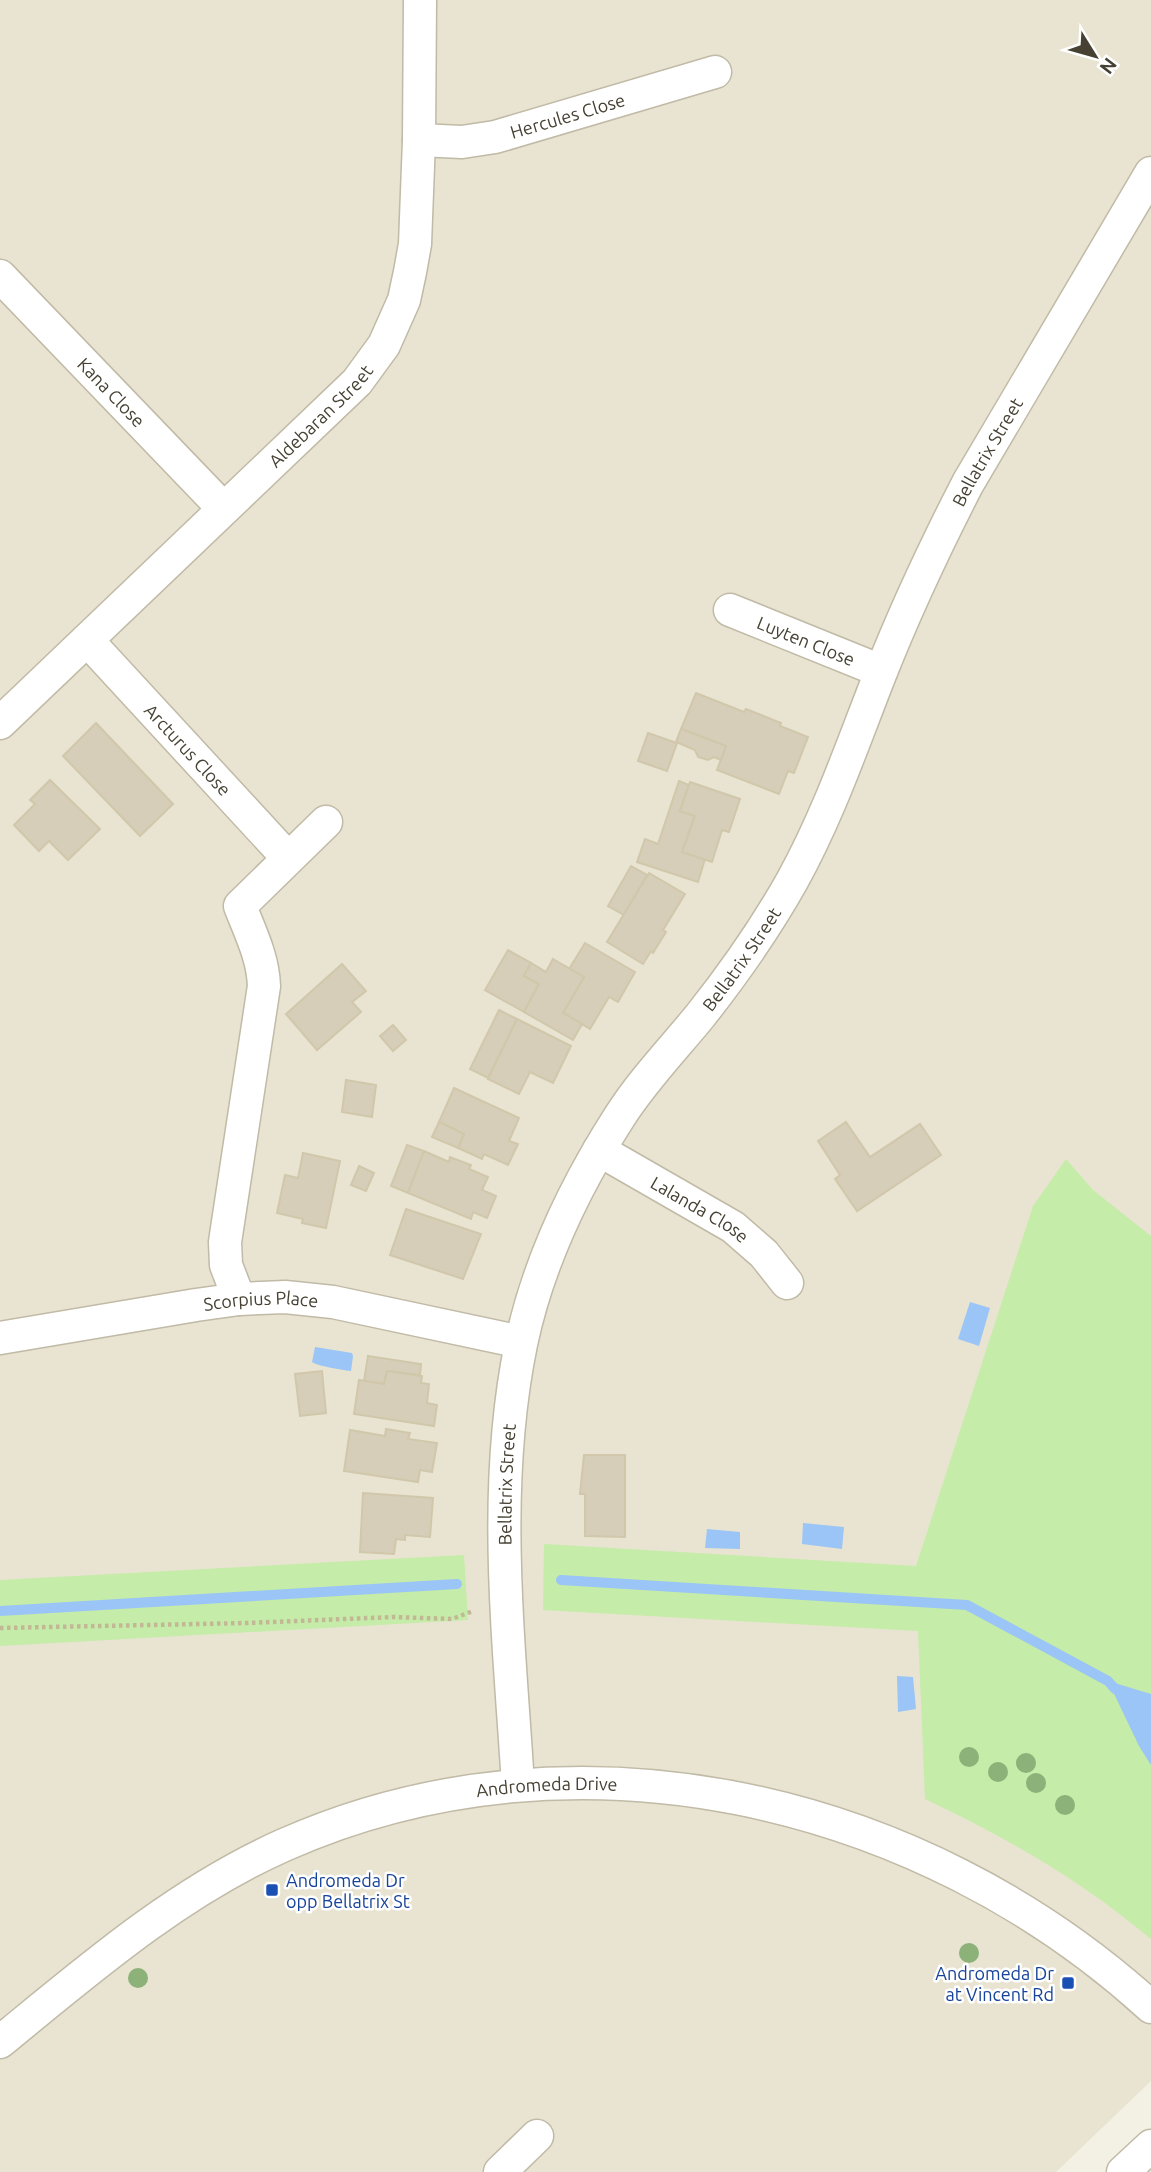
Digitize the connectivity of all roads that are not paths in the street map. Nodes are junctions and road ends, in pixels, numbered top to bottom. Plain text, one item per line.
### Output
1 (420, 0) edge
2 (715, 72) dead end
3 (419, 140) junction
4 (1151, 173) edge
5 (0, 276) edge
6 (223, 508) junction
7 (730, 610) dead end
8 (88, 640) junction
9 (881, 671) junction
10 (0, 723) edge
11 (326, 822) dead end
12 (288, 858) junction
13 (599, 1150) junction
14 (787, 1283) dead end
15 (239, 1299) junction
16 (0, 1338) edge
17 (521, 1342) junction
18 (518, 1785) junction
19 (1151, 2007) edge
20 (0, 2042) edge
21 (537, 2136) dead end
22 (1151, 2146) edge
23 (500, 2172) edge
24 (1124, 2172) edge

1 - 3 street, Aldebaran Street
2 - 3 street, Hercules Close
3 - 6 street, Aldebaran Street
4 - 9 street, Bellatrix Street
5 - 6 street, Kana Close
6 - 8 street, Aldebaran Street
7 - 9 street, Luyten Close
8 - 10 street, Aldebaran Street
8 - 12 street, Arcturus Close
9 - 13 street, Bellatrix Street
11 - 12 street
12 - 15 street
13 - 14 street, Lalanda Close
13 - 17 street, Bellatrix Street
15 - 16 street, Scorpius Place
15 - 17 street, Scorpius Place
17 - 18 street, Bellatrix Street
18 - 19 street, Andromeda Drive
18 - 20 street, Andromeda Drive
21 - 23 street
22 - 24 street

